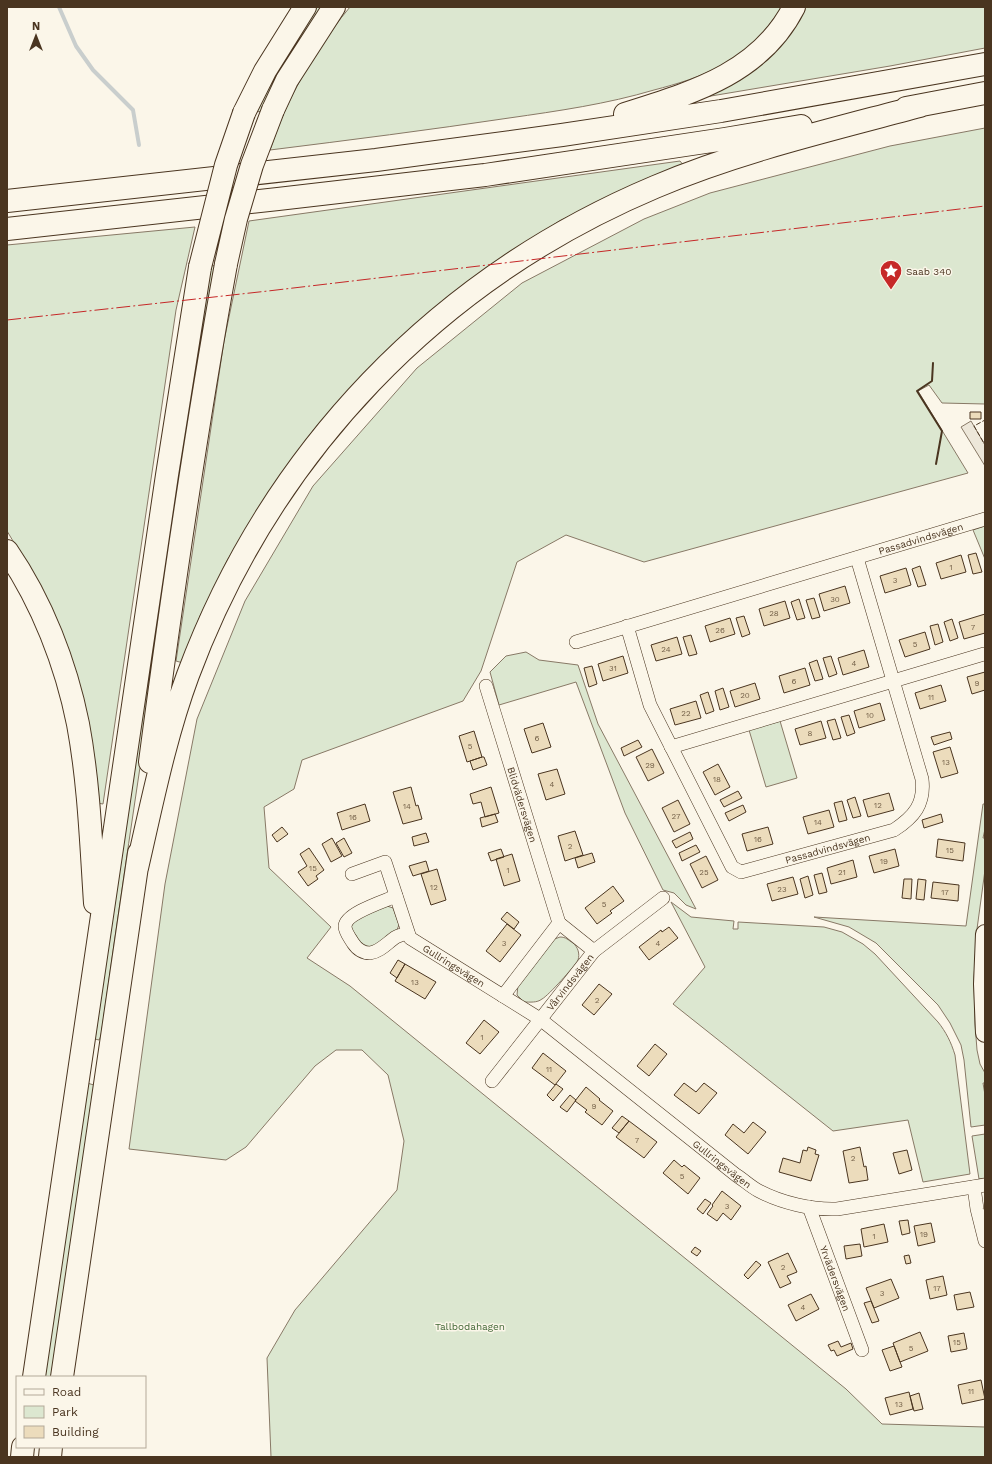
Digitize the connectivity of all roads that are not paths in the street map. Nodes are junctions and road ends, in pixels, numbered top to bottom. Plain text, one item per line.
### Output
1 (305, 7) edge
2 (334, 7) edge
3 (794, 7) edge
4 (985, 64) edge
5 (985, 93) edge
6 (920, 106) junction
7 (562, 134) junction
8 (7, 201) edge
9 (7, 228) edge
10 (985, 519) edge
11 (7, 551) edge
12 (857, 558) junction
13 (627, 626) junction
14 (576, 642) dead end
15 (984, 654) dead end
16 (894, 680) junction
17 (486, 686) dead end
18 (671, 748) junction
19 (137, 868) junction
20 (352, 874) dead end
21 (396, 896) junction
22 (663, 898) dead end
23 (559, 924) junction
24 (408, 933) junction
25 (985, 934) edge
26 (97, 946) junction
27 (594, 951) junction
28 (503, 996) junction
29 (540, 1019) junction
30 (985, 1033) edge
31 (492, 1081) dead end
32 (980, 1186) edge
33 (809, 1207) junction
34 (985, 1241) edge
35 (862, 1350) dead end
36 (34, 1376) edge
37 (62, 1376) edge

1 - 26 highway, bridge
2 - 19 highway, bridge
3 - 7 highway
4 - 7 highway
5 - 6 highway
6 - 9 highway
6 - 19 highway
7 - 8 highway
10 - 12 street, Passadvindsvägen
11 - 26 highway
12 - 13 street, Passadvindsvägen
12 - 16 street, Passadvindsvägen
13 - 14 street, Passadvindsvägen
13 - 18 street, Passadvindsvägen
15 - 16 street
16 - 18 street
16 - 18 street, Passadvindsvägen
17 - 23 street, Blidvädersvägen
19 - 37 highway
20 - 21 street
21 - 24 street
21 - 24 street
22 - 27 street, Vårvindsvägen
23 - 27 street
23 - 28 street
24 - 28 street, Gullringsvägen
25 - 30 street
26 - 36 highway
27 - 29 street, Vårvindsvägen
28 - 29 street, Gullringsvägen
29 - 31 street, Vårvindsvägen
29 - 33 street, Gullringsvägen
32 - 33 street, Gullringsvägen
32 - 34 street
33 - 35 street, Yrvädersvägen

